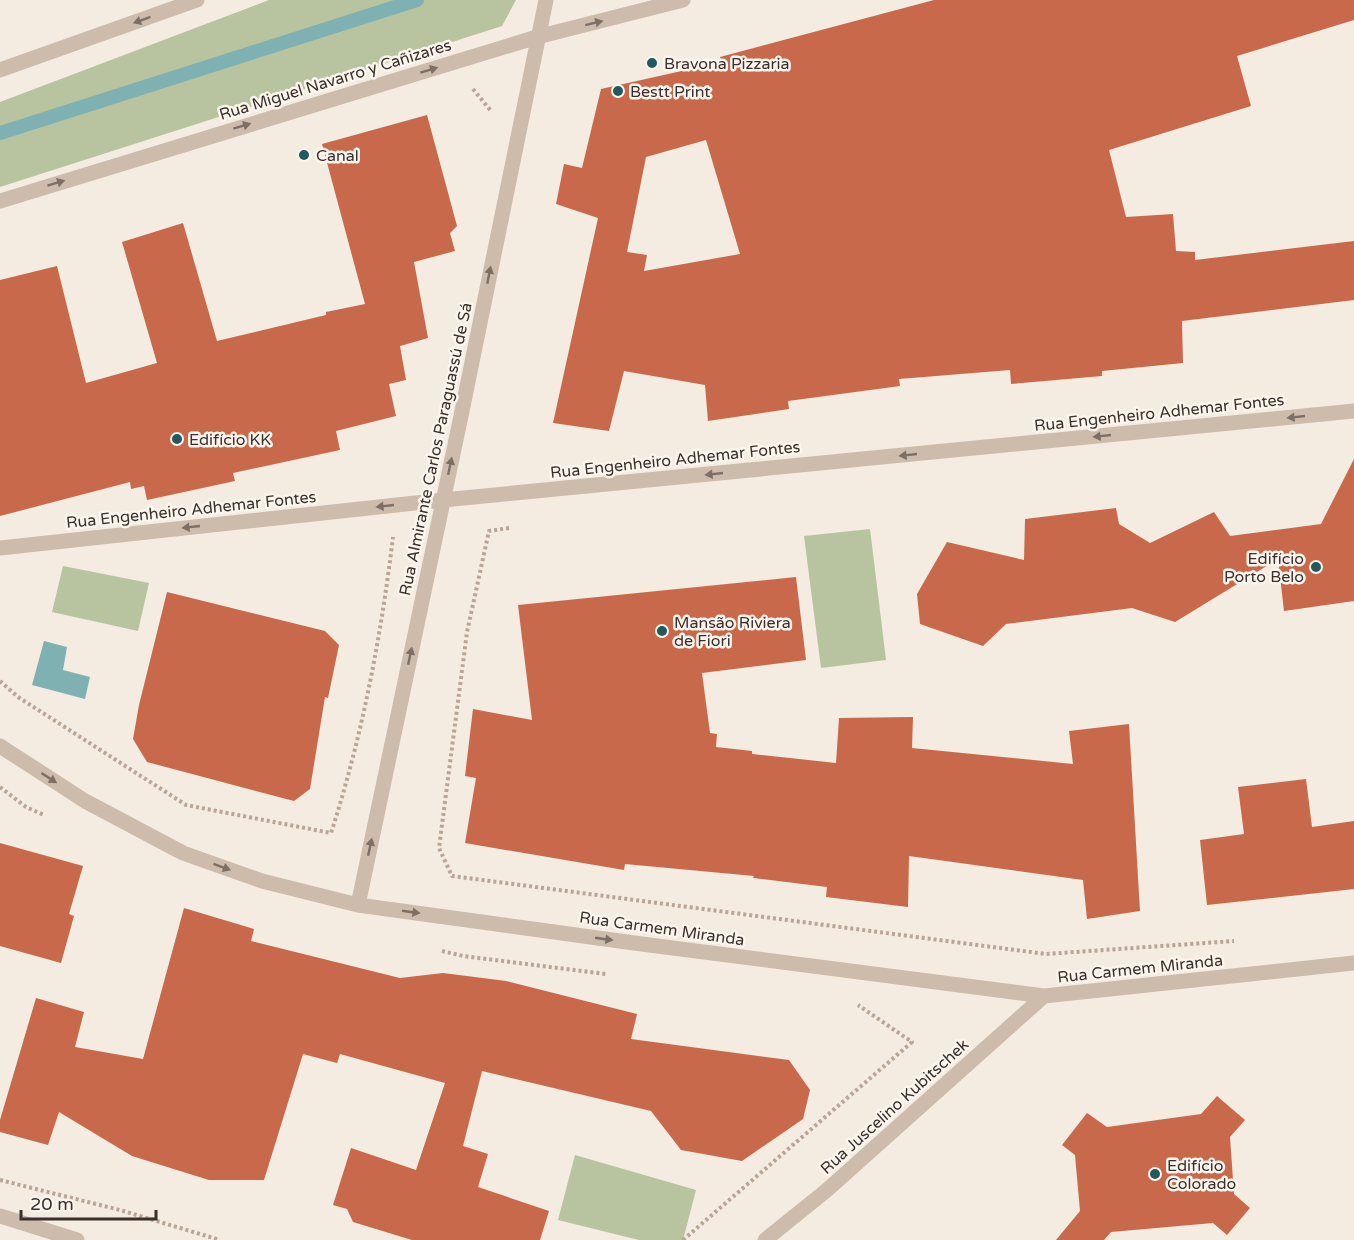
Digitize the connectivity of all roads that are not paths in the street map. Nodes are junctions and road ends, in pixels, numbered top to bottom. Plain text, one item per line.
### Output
1 (197, 0) edge
2 (546, 0) edge
3 (683, 0) edge
4 (537, 37) junction
5 (0, 70) edge
6 (0, 201) edge
7 (1354, 411) edge
8 (443, 500) junction
9 (0, 548) edge
10 (0, 746) edge
11 (358, 905) junction
12 (1354, 963) edge
13 (1044, 996) junction
14 (0, 1216) edge
15 (77, 1240) edge
16 (765, 1240) edge

1 -> 5 street
2 - 4 street, Rua Almirante Carlos Paraguassú de Sá
4 -> 3 street, Rua Miguel Navarro y Cañizares
6 -> 4 street, Rua Miguel Navarro y Cañizares
8 -> 4 street, Rua Almirante Carlos Paraguassú de Sá
7 -> 8 street, Rua Engenheiro Adhemar Fontes
8 -> 9 street, Rua Engenheiro Adhemar Fontes
11 -> 8 street, Rua Almirante Carlos Paraguassú de Sá
10 -> 11 street, Rua Carmem Miranda
11 -> 13 street, Rua Carmem Miranda
12 - 13 street, Rua Carmem Miranda
13 - 16 street, Rua Juscelino Kubitschek
14 - 15 street

